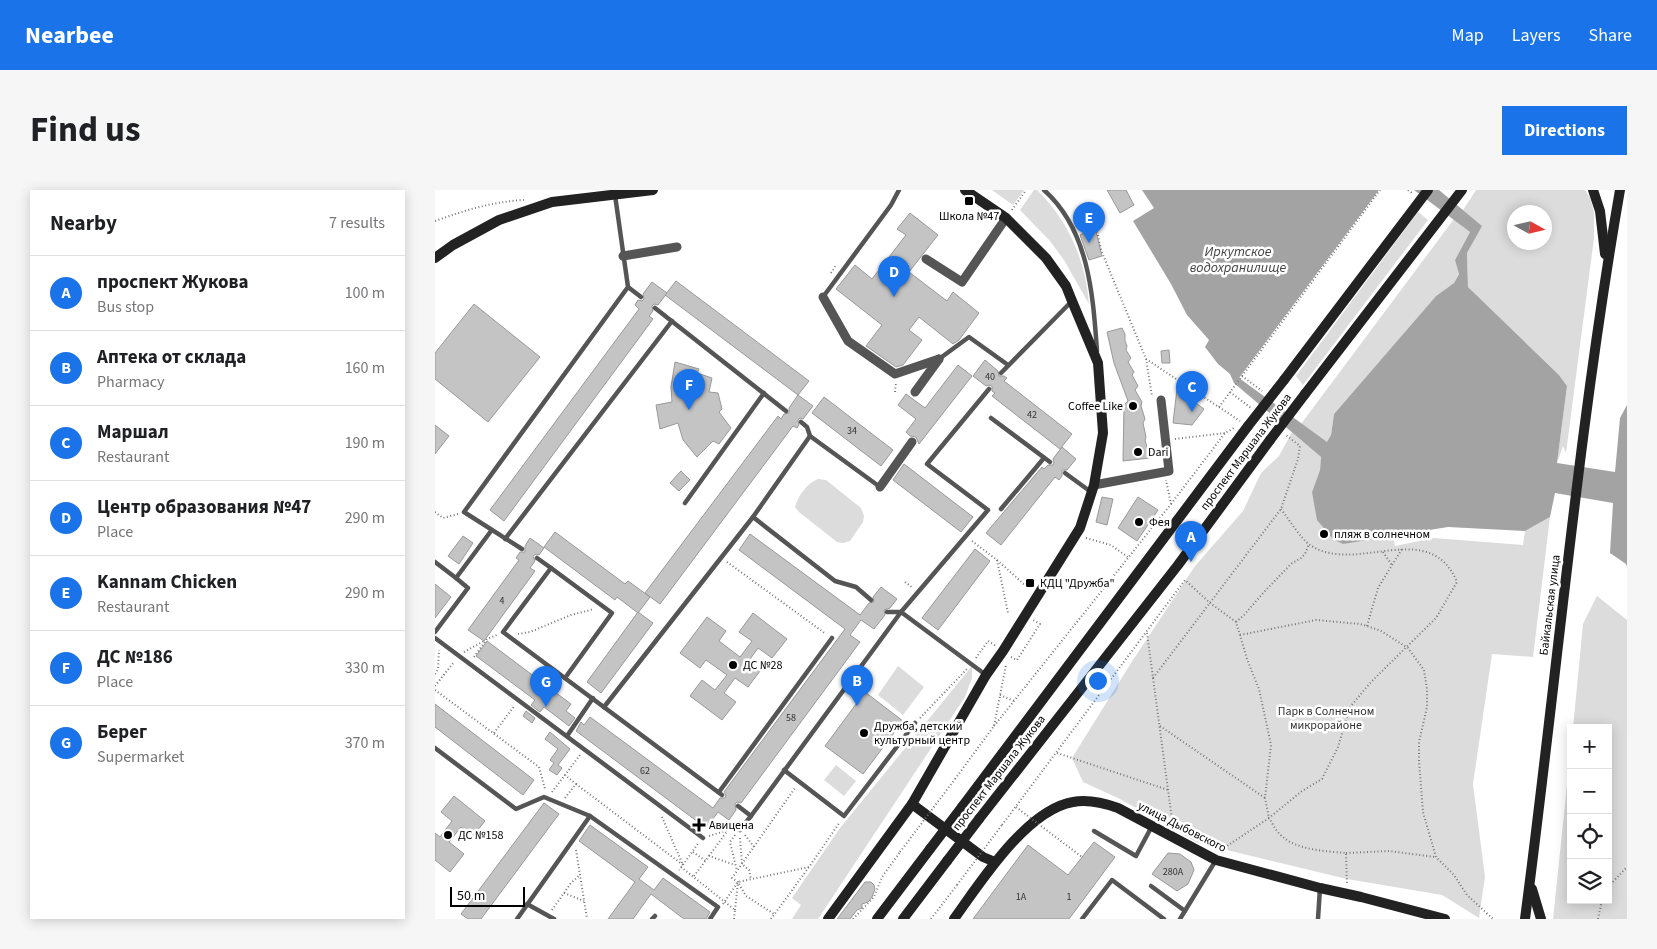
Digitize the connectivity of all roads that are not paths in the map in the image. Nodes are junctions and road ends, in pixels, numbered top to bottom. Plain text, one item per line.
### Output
1 (653, 190) edge
2 (899, 190) edge
3 (965, 190) edge
4 (1044, 190) edge
5 (1428, 190) edge
6 (1593, 190) edge
7 (1620, 190) edge
8 (1461, 191) edge
9 (615, 195) junction
10 (1006, 218) junction
11 (677, 247) dead end
12 (623, 256) junction
13 (435, 258) edge
14 (926, 259) dead end
15 (628, 287) junction
16 (1603, 295) junction
17 (641, 297) dead end
18 (823, 297) joint
19 (1072, 301) junction
20 (655, 308) dead end
21 (673, 321) junction
22 (939, 359) junction
23 (1098, 363) junction
24 (1008, 365) junction
25 (1001, 373) dead end
26 (989, 389) dead end
27 (915, 392) dead end
28 (765, 393) junction
29 (1161, 400) dead end
30 (786, 411) dead end
31 (991, 418) dead end
32 (801, 422) dead end
33 (810, 436) junction
34 (912, 442) dead end
35 (1044, 458) junction
36 (1050, 462) dead end
37 (1065, 473) dead end
38 (880, 487) joint
39 (1093, 488) junction
40 (685, 503) dead end
41 (1001, 509) dead end
42 (753, 517) junction
43 (491, 531) junction
44 (505, 539) junction
45 (522, 550) dead end
46 (537, 558) dead end
47 (435, 562) edge
48 (551, 568) junction
49 (456, 578) junction
50 (871, 600) dead end
51 (887, 612) dead end
52 (901, 612) junction
53 (435, 632) edge
54 (832, 638) road end
55 (437, 639) edge
56 (986, 675) junction
57 (565, 678) junction
58 (593, 698) junction
59 (604, 707) junction
60 (915, 723) dead end
61 (567, 736) junction
62 (435, 748) edge
63 (784, 770) junction
64 (912, 804) junction
65 (738, 806) dead end
66 (589, 816) junction
67 (751, 816) junction
68 (1152, 826) junction
69 (740, 830) road end
70 (1094, 831) dead end
71 (703, 838) road end
72 (1219, 861) junction
73 (995, 862) junction
74 (1530, 881) junction
75 (1151, 886) dead end
76 (1320, 888) junction
77 (527, 904) junction
78 (1185, 911) junction
79 (1422, 915) edge
80 (517, 919) edge
81 (554, 919) edge
82 (710, 919) edge
83 (828, 919) edge
84 (877, 919) edge
85 (903, 919) edge
86 (954, 919) edge
87 (1082, 919) edge
88 (1164, 919) edge
89 (1180, 919) edge
90 (1318, 919) edge
91 (1445, 919) edge
92 (1525, 919) edge
93 (1541, 919) edge

1 - 9 main road
2 - 18 lane
3 - 10 main road
4 - 23 lane
5 - 84 main road, проспект Маршала Жукова, bridge
6 - 16 main road
7 - 16 main road
8 - 85 main road, проспект Маршала Жукова, bridge
9 - 12 lane
9 - 13 main road
10 - 14 street
10 - 19 main road
11 - 12 street
12 - 15 lane
15 - 17 lane
15 - 43 lane
16 - 74 main road, Байкальская улица
18 - 22 street
19 - 23 main road
19 - 24 lane
20 - 21 lane
21 - 28 lane
21 - 44 lane
22 - 24 lane
22 - 27 street
23 - 39 main road
24 - 25 lane
26 - 52 lane
28 - 30 lane
28 - 40 lane
29 - 39 street
31 - 35 lane
32 - 33 lane
33 - 38 lane
33 - 42 lane
34 - 38 street
35 - 36 lane
35 - 41 lane
37 - 39 lane
39 - 56 main road
42 - 50 lane
42 - 59 lane
43 - 44 lane
43 - 49 lane
44 - 45 lane
46 - 48 lane
47 - 49 lane
48 - 57 lane
48 - 57 lane
49 - 53 lane
51 - 52 lane
52 - 56 lane
52 - 63 lane
54 - 59 lane
55 - 61 lane
56 - 64 main road
57 - 58 lane
58 - 59 lane
58 - 61 lane
60 - 63 lane
61 - 71 lane
62 - 66 lane
63 - 67 lane
64 - 73 main road
64 - 83 main road
65 - 67 lane
66 - 77 lane
66 - 82 lane
67 - 69 lane
68 - 70 lane
68 - 72 main road, улица Дыбовского
68 - 73 main road, улица Дыбовского
72 - 76 main road, улица Дыбовского
72 - 78 lane
73 - 86 main road, улица Дыбовского
74 - 92 main road, Байкальская улица
74 - 93 main road
75 - 78 lane
76 - 79 main road, улица Дыбовского
76 - 90 lane
77 - 80 lane
77 - 81 lane
78 - 89 lane
79 - 91 main road, улица Дыбовского
87 - 88 lane

